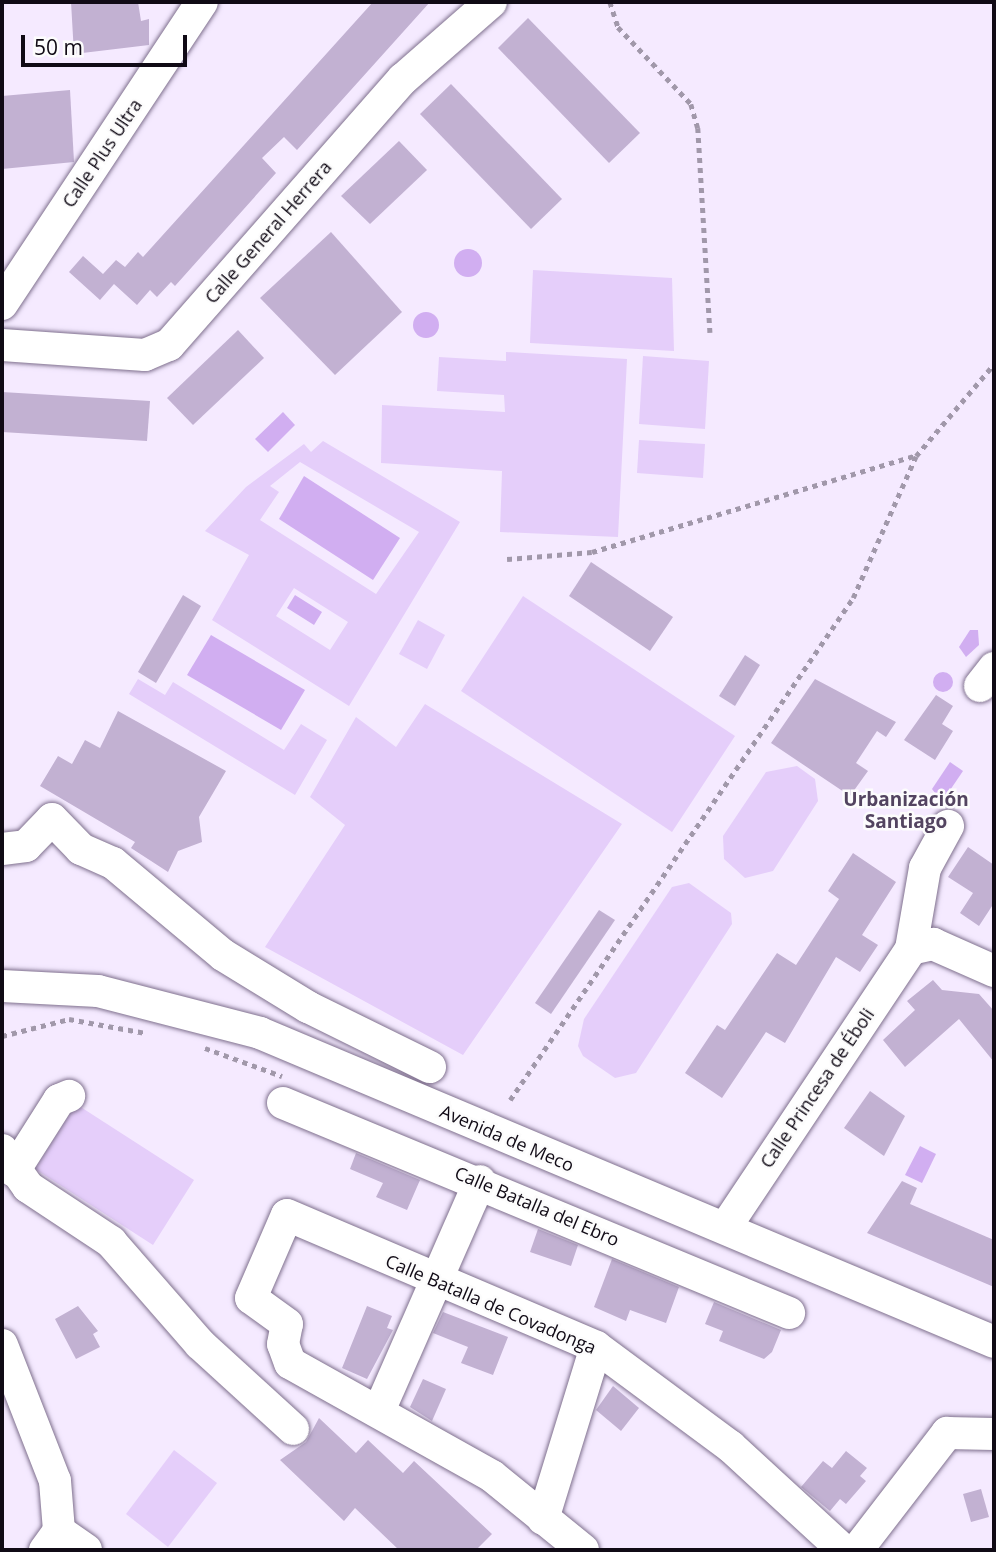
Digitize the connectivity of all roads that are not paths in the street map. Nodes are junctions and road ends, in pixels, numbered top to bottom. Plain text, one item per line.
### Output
1 (202, 2) edge
2 (491, 2) edge
3 (2, 304) edge
4 (2, 345) edge
5 (948, 826) dead end
6 (2, 849) edge
7 (911, 949) junction
8 (994, 971) edge
9 (3, 987) edge
10 (430, 1067) dead end
11 (69, 1096) dead end
12 (283, 1103) dead end
13 (8, 1161) edge
14 (480, 1181) junction
15 (724, 1228) junction
16 (432, 1280) junction
17 (789, 1313) dead end
18 (994, 1342) edge
19 (2, 1345) edge
20 (596, 1347) junction
21 (379, 1411) junction
22 (293, 1429) dead end
23 (994, 1435) edge
24 (543, 1519) junction
25 (52, 1541) edge
26 (86, 1550) edge
27 (583, 1550) edge
28 (843, 1550) edge
29 (856, 1550) edge

1 - 3 street, Calle Plus Ultra
2 - 4 street, Calle General Herrera
5 - 7 street, Calle Princesa de Éboli
6 - 10 street
7 - 8 street
7 - 15 street, Calle Princesa de Éboli
9 - 15 street, Avenida de Meco
11 - 13 street
12 - 14 street, Calle Batalla del Ebro
13 - 22 street
14 - 16 street
14 - 17 street, Calle Batalla del Ebro
15 - 18 street, Avenida de Meco
16 - 20 street, Calle Batalla de Covadonga
16 - 21 street
16 - 21 street, Calle Batalla de Covadonga
19 - 25 street
20 - 24 street
20 - 28 street, Calle Batalla de Covadonga
21 - 24 street
23 - 29 street
24 - 27 street
25 - 26 street

